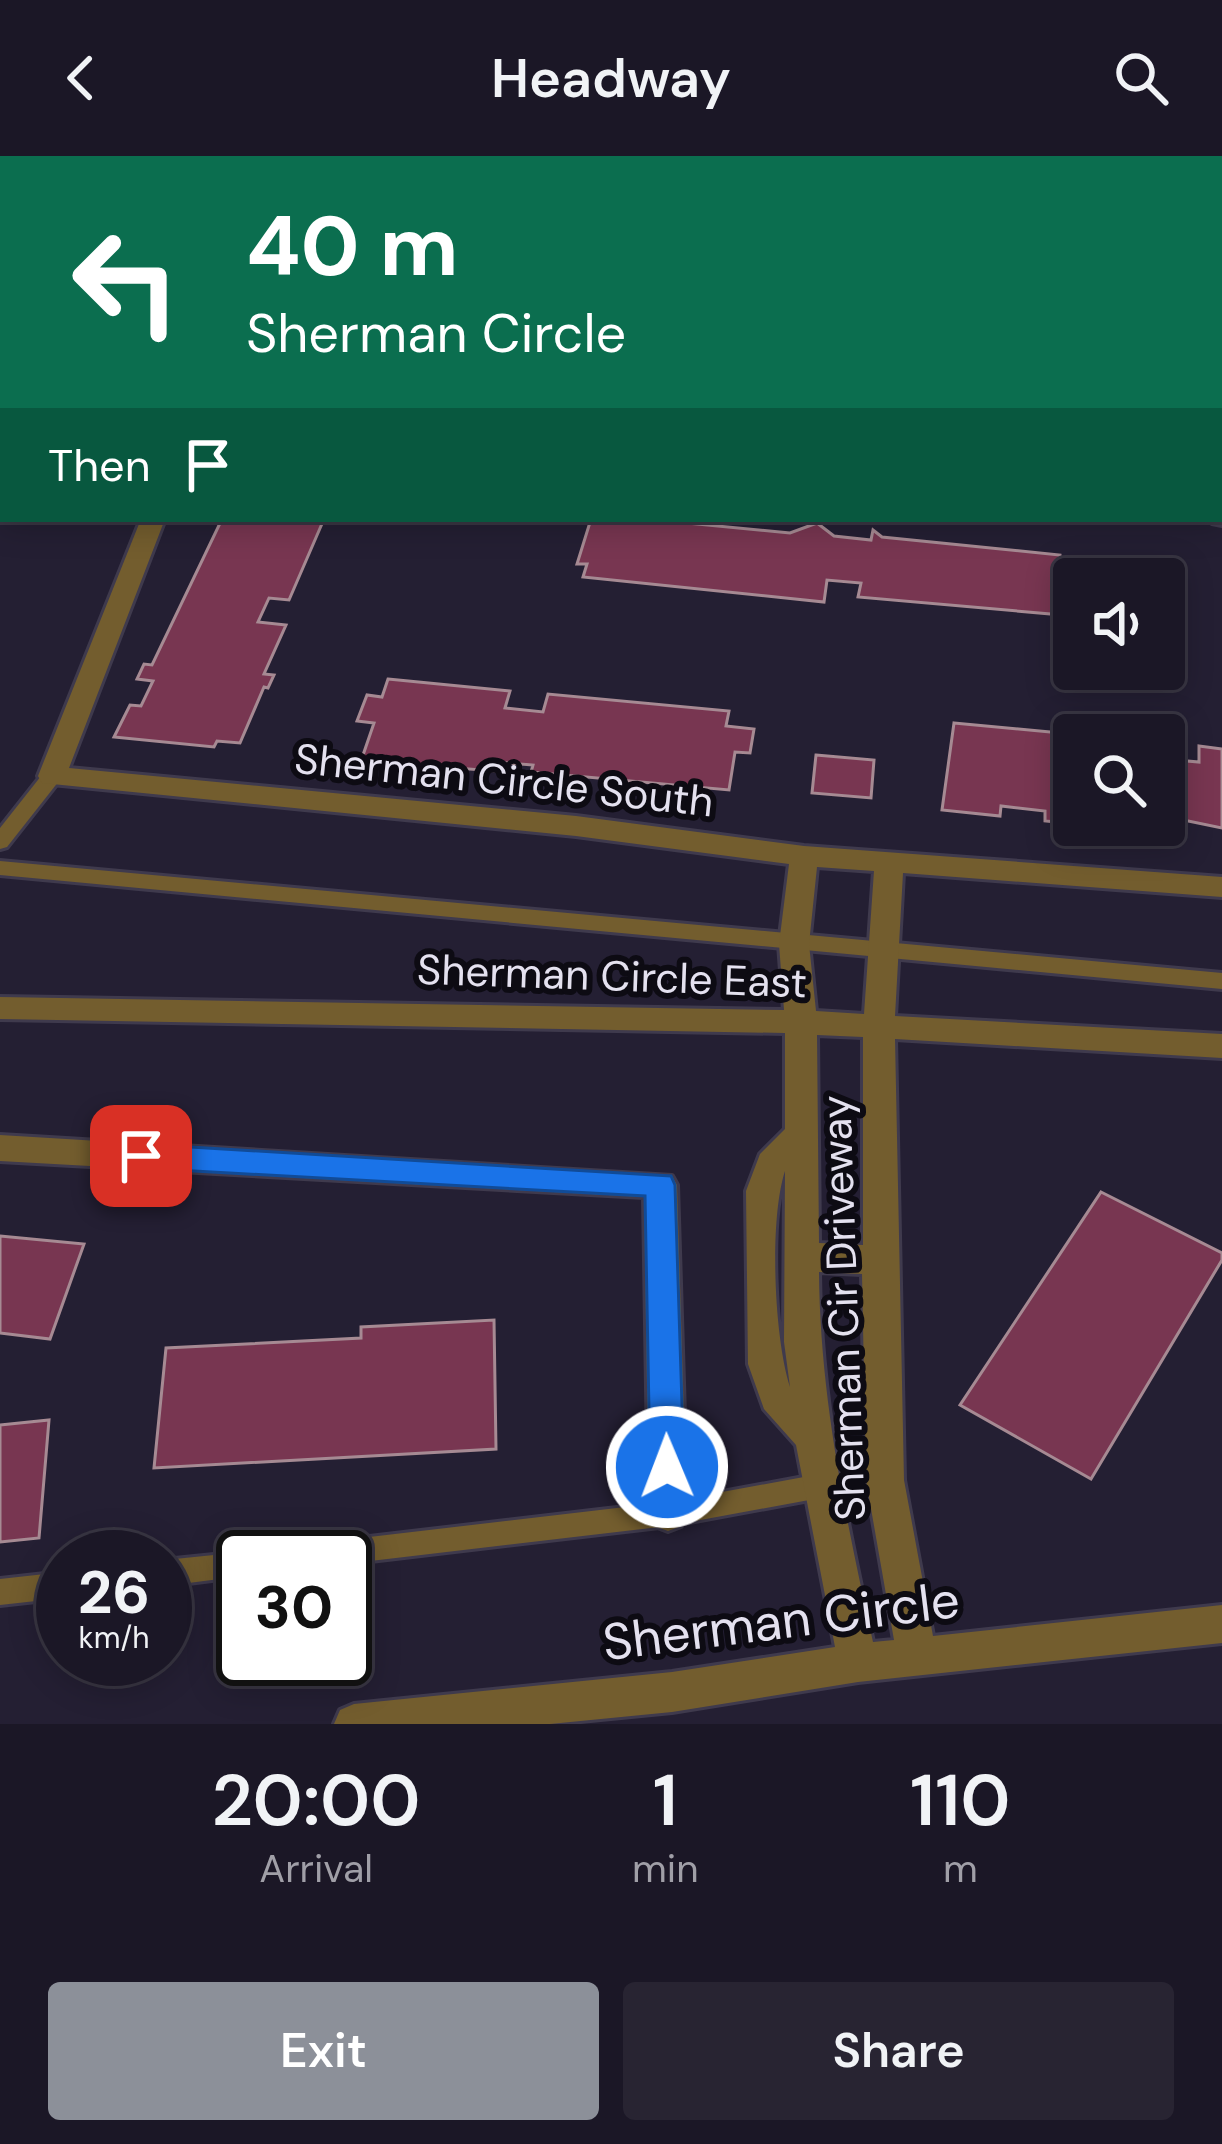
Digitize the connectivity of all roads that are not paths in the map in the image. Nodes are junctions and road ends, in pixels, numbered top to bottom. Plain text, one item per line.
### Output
1 (152, 522) edge
2 (52, 776) junction
3 (0, 842) edge
4 (804, 856) junction
5 (890, 863) junction
6 (0, 868) edge
7 (1222, 887) edge
8 (794, 944) junction
9 (886, 952) junction
10 (1222, 981) edge
11 (0, 1007) edge
12 (801, 1022) junction
13 (879, 1027) junction
14 (1222, 1046) edge
15 (802, 1134) junction
16 (0, 1148) edge
17 (802, 1257) junction
18 (880, 1260) junction
19 (814, 1437) junction
20 (820, 1486) junction
21 (668, 1514) junction
22 (372, 1549) edge
23 (36, 1588) edge
24 (0, 1592) edge
25 (1222, 1624) edge
26 (917, 1657) junction
27 (858, 1663) junction
28 (641, 1709) edge
29 (354, 1724) edge

1 - 2 street
2 - 3 lane
2 - 4 street, Sherman Circle South
4 - 5 street, Sherman Circle South
4 - 8 street, Sherman Cir Driveway
5 - 7 street, Sherman Circle South
5 - 9 street, Sherman Cir Driveway
6 - 8 lane
8 - 9 lane
8 - 12 street, Sherman Cir Driveway
9 - 10 lane
9 - 13 street, Sherman Cir Driveway
11 - 12 street, Sherman Circle East
12 - 13 street, Sherman Circle East
12 - 15 street, Sherman Cir Driveway
13 - 14 street, Sherman Circle East
13 - 18 street, Sherman Cir Driveway
15 - 17 street, Sherman Cir Driveway
15 - 19 street, Sherman Cir Driveway
16 - 21 street
17 - 18 street
17 - 19 street, Sherman Cir Driveway
18 - 26 street, Sherman Cir Driveway
19 - 20 street, Sherman Cir Driveway
20 - 21 lane
20 - 27 street, Sherman Cir Driveway
21 - 22 lane
23 - 24 lane
25 - 26 street, Sherman Circle
26 - 27 street, Sherman Circle
27 - 28 street, Sherman Circle
28 - 29 street, Sherman Circle

